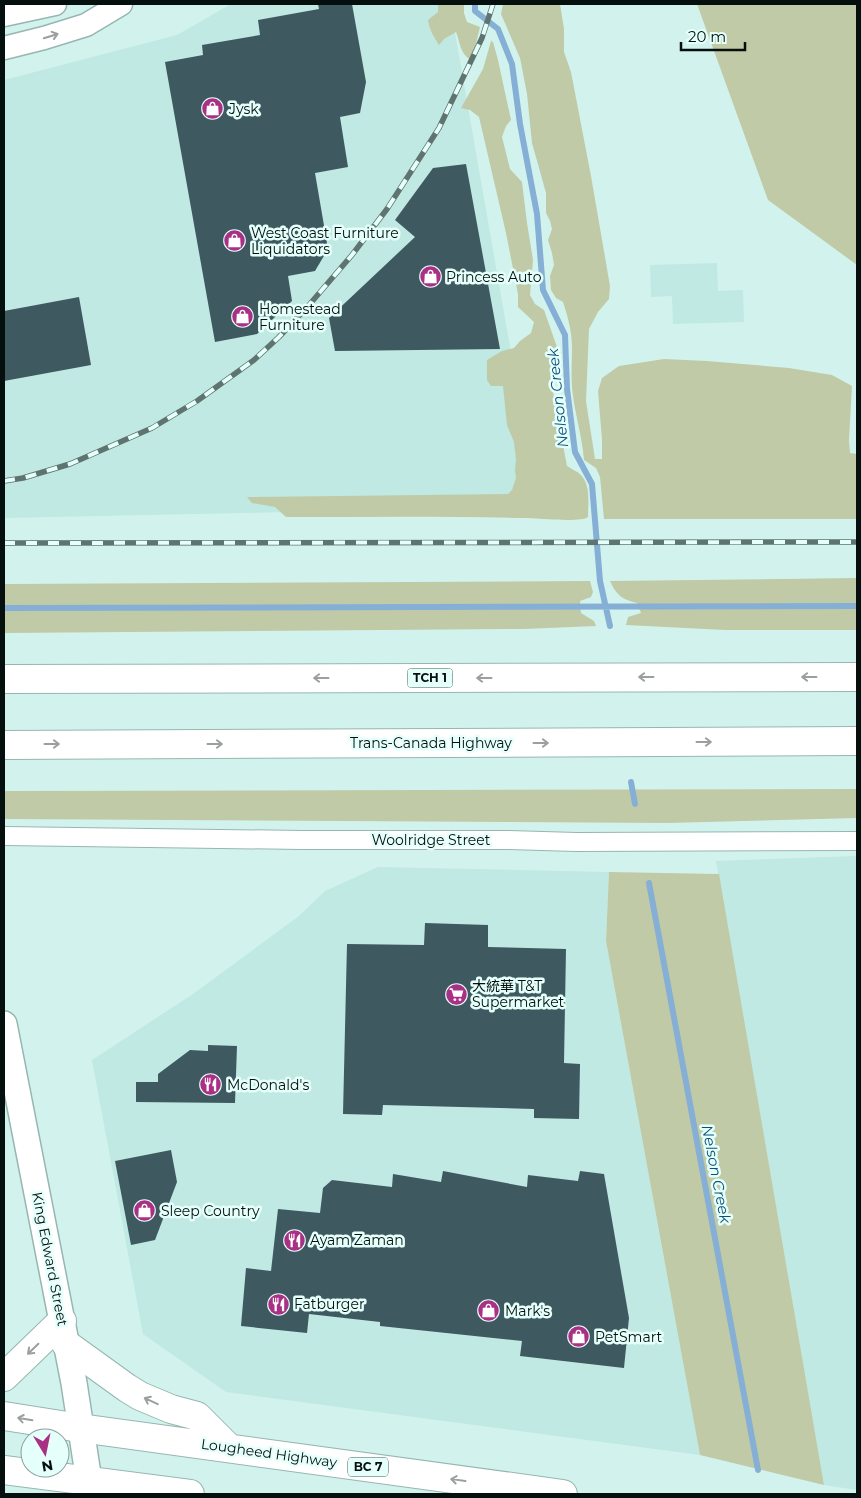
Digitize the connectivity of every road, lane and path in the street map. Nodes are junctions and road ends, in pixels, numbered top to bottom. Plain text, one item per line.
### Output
1 (55, 4) edge
2 (121, 4) edge
3 (4, 15) edge
4 (4, 48) edge
5 (857, 677) edge
6 (4, 679) edge
7 (857, 741) edge
8 (4, 744) edge
9 (4, 836) edge
10 (857, 841) edge
11 (4, 1024) edge
12 (64, 1333) junction
13 (4, 1377) edge
14 (4, 1416) edge
15 (80, 1428) junction
16 (228, 1448) junction
17 (4, 1470) edge
18 (89, 1487) edge
19 (190, 1494) edge
20 (563, 1494) edge

1 - 3 street
4 -> 2 street
5 -> 6 main road, TCH 1
8 -> 7 main road, Trans-Canada Highway
9 - 10 street, Woolridge Street
11 - 12 main road, King Edward Street
12 -> 13 main road
12 - 15 main road, King Edward Street
16 -> 12 main road
15 -> 14 main road, Lougheed Highway / BC 7
15 - 16 main road, Lougheed Highway / BC 7
15 - 18 main road, King Edward Street
20 -> 16 main road, Lougheed Highway / BC 7
17 - 18 main road
18 - 19 main road

